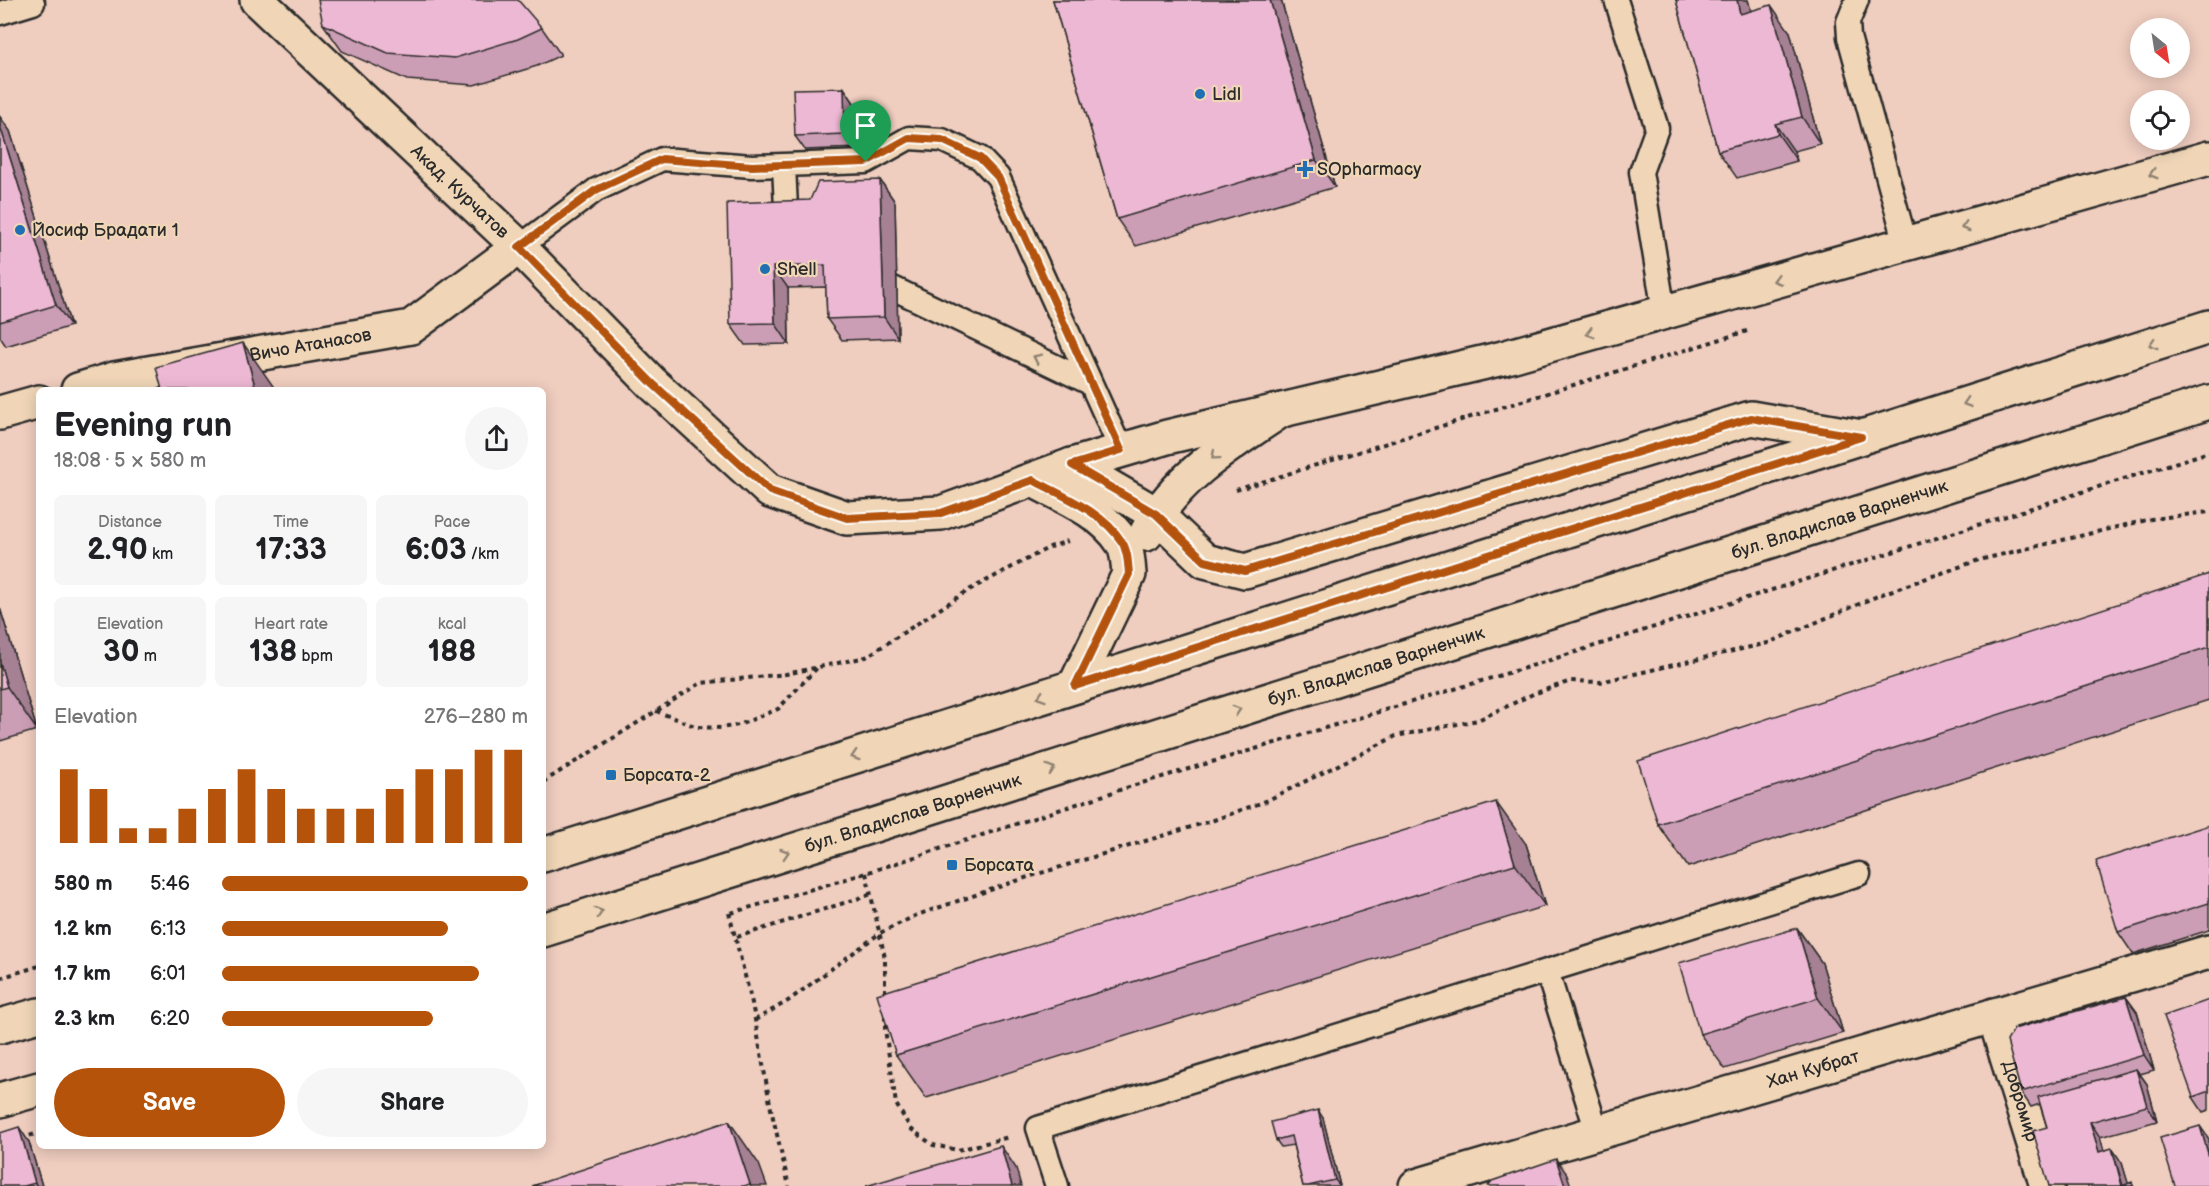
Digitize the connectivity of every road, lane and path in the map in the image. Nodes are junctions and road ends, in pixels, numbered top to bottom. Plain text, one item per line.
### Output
1 (257, 0) edge
2 (1616, 0) edge
3 (1857, 0) edge
4 (33, 3) dead end
5 (0, 13) edge
6 (2209, 158) edge
7 (784, 165) junction
8 (798, 243) edge
9 (1906, 244) junction
10 (519, 247) junction
11 (852, 269) edge
12 (1665, 312) junction
13 (2209, 327) edge
14 (1751, 329) dead end
15 (1090, 383) junction
16 (89, 387) edge
17 (2209, 402) edge
18 (36, 403) edge
19 (1280, 411) junction
20 (0, 413) edge
21 (1861, 437) junction
22 (1121, 450) junction
23 (2209, 452) edge
24 (1072, 465) junction
25 (1033, 480) junction
26 (1225, 493) dead end
27 (2209, 512) edge
28 (1156, 514) junction
29 (1110, 528) junction
30 (1129, 574) junction
31 (818, 667) junction
32 (1075, 686) junction
33 (656, 711) junction
34 (546, 780) edge
35 (546, 854) edge
36 (866, 873) junction
37 (1859, 874) dead end
38 (872, 894) junction
39 (729, 913) junction
40 (718, 916) dead end
41 (546, 929) edge
42 (879, 933) junction
43 (737, 937) junction
44 (2209, 952) edge
45 (36, 967) edge
46 (1547, 971) junction
47 (0, 978) edge
48 (1994, 1015) junction
49 (36, 1016) edge
50 (755, 1020) junction
51 (0, 1026) edge
52 (36, 1090) edge
53 (0, 1100) edge
54 (1038, 1128) junction
55 (1597, 1132) junction
56 (36, 1134) edge
57 (20, 1138) edge
58 (1431, 1184) edge
59 (789, 1186) edge
60 (1057, 1186) edge
61 (2047, 1186) edge

1 - 10 main road, Акад. Курчатов
2 - 12 lane
3 - 9 lane
4 - 5 lane
6 -> 9 main road, Акад. Курчатов
7 - 8 lane
7 - 10 lane
7 - 15 lane
9 -> 12 main road, Акад. Курчатов
10 - 16 main road, Вичо Атанасов
10 - 25 main road, Акад. Курчатов
15 -> 11 lane
12 -> 19 main road, Акад. Курчатов
13 -> 21 main road
14 - 26 path
15 - 22 lane
41 -> 17 main road, бул. Владислав Варненчик
18 - 20 main road
19 - 22 main road, Акад. Курчатов
19 -> 28 main road
21 - 28 main road
21 - 32 main road
22 - 24 main road, Акад. Курчатов
23 - 36 path
24 - 25 main road, Акад. Курчатов
24 - 28 main road
25 - 29 main road
27 - 42 path
28 - 30 main road
29 - 30 main road
29 - 31 path
30 - 32 main road
31 - 33 path
31 - 33 path
32 -> 35 main road
33 - 34 path
36 - 38 path
36 - 39 path
37 - 46 lane
38 - 42 path
38 - 43 path
39 - 40 path
39 - 43 path
42 - 50 path
42 - 54 path
43 - 50 path
44 - 48 main road, Хан Кубрат
45 - 47 path
46 - 54 lane
46 - 55 lane
48 - 55 main road, Хан Кубрат
48 - 61 main road, Добромир
49 - 51 main road
50 - 59 path
52 - 53 main road
54 - 60 lane
55 - 58 main road, Хан Кубрат
56 - 57 path

